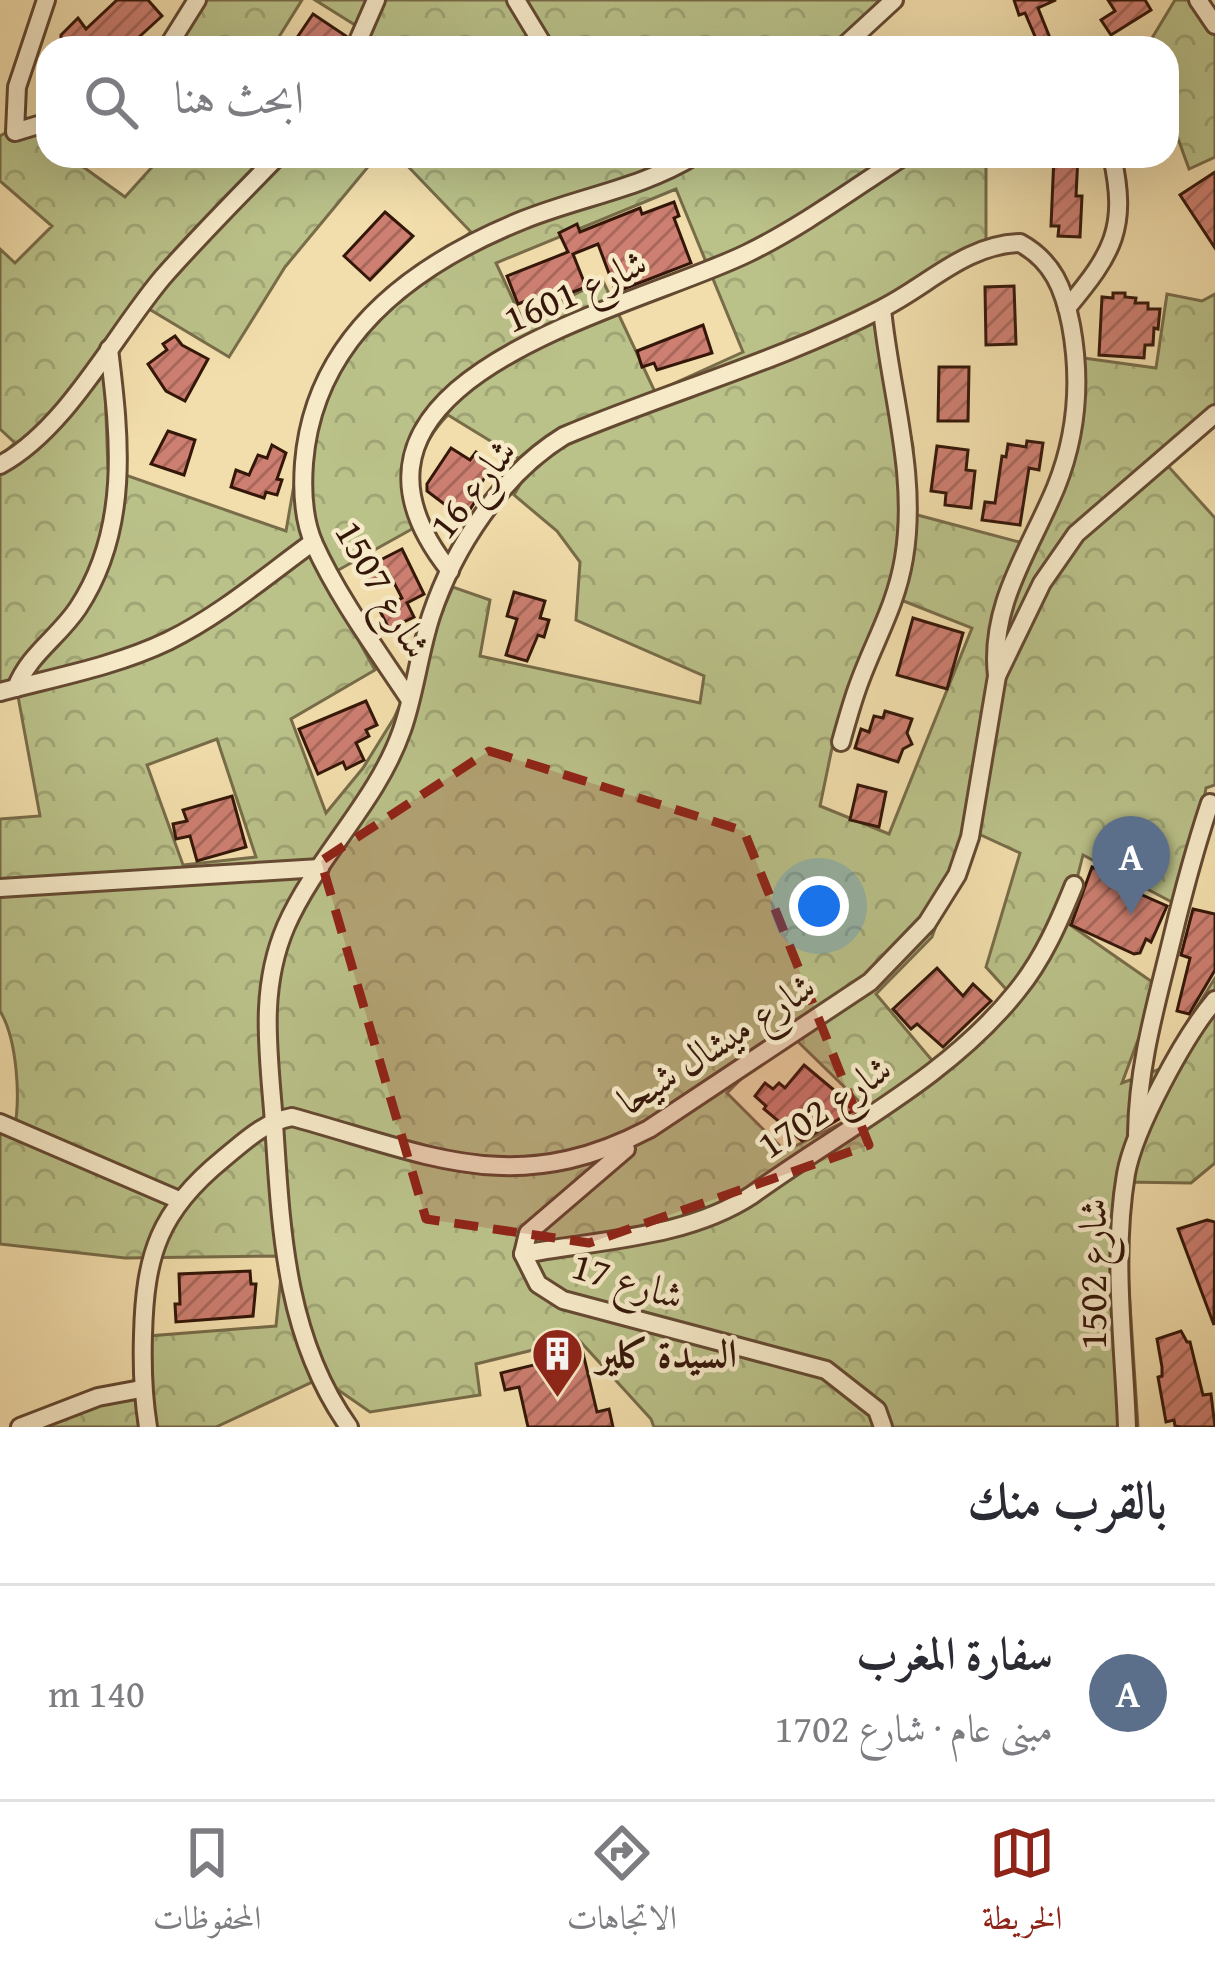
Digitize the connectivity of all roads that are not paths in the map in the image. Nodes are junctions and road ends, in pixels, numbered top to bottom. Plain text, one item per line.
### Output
1 (46, 0) edge
2 (197, 0) edge
3 (376, 0) edge
4 (516, 0) edge
5 (894, 0) edge
6 (1198, 0) edge
7 (1215, 26) edge
8 (174, 36) edge
9 (360, 36) edge
10 (538, 36) edge
11 (855, 36) edge
12 (8, 134) edge
13 (267, 168) edge
14 (674, 168) edge
15 (885, 168) edge
16 (1114, 168) edge
17 (1067, 308) junction
18 (882, 309) junction
19 (109, 349) junction
20 (1215, 414) edge
21 (0, 465) edge
22 (313, 542) junction
23 (450, 571) junction
24 (997, 676) junction
25 (8, 690) edge
26 (410, 700) junction
27 (841, 742) dead end
28 (1210, 802) dead end
29 (320, 868) junction
30 (1074, 884) dead end
31 (0, 888) edge
32 (1215, 1000) edge
33 (274, 1120) junction
34 (0, 1123) edge
35 (649, 1129) junction
36 (1137, 1143) junction
37 (179, 1200) junction
38 (523, 1254) junction
39 (141, 1389) junction
40 (20, 1427) edge
41 (148, 1427) edge
42 (349, 1427) edge
43 (883, 1427) edge
44 (1127, 1427) edge

1 - 12 street
2 - 8 street
3 - 9 street
4 - 10 street
5 - 11 street
6 - 7 street
13 - 19 street
14 - 22 street, شارع 1507
15 - 23 street, شارع 1601
16 - 17 street
17 - 18 street, شارع 16
17 - 24 street, شارع 16
18 - 23 street, شارع 16
18 - 27 street
19 - 21 street
19 - 25 street
20 - 24 street, شارع ميشال شيحا
22 - 25 street
22 - 26 street, شارع 1507
23 - 26 street, شارع 16
24 - 35 street, شارع ميشال شيحا
26 - 29 street, شارع 16
28 - 36 street
29 - 31 street
29 - 33 street, شارع 16
30 - 38 street, شارع 1702
32 - 36 street, شارع 1502
33 - 35 street, شارع ميشال شيحا
33 - 37 street
33 - 42 street, شارع 16
34 - 37 street
35 - 38 street, شارع 17
36 - 44 street, شارع 1502
37 - 39 street
38 - 43 street, شارع 17
39 - 40 street
39 - 41 street

